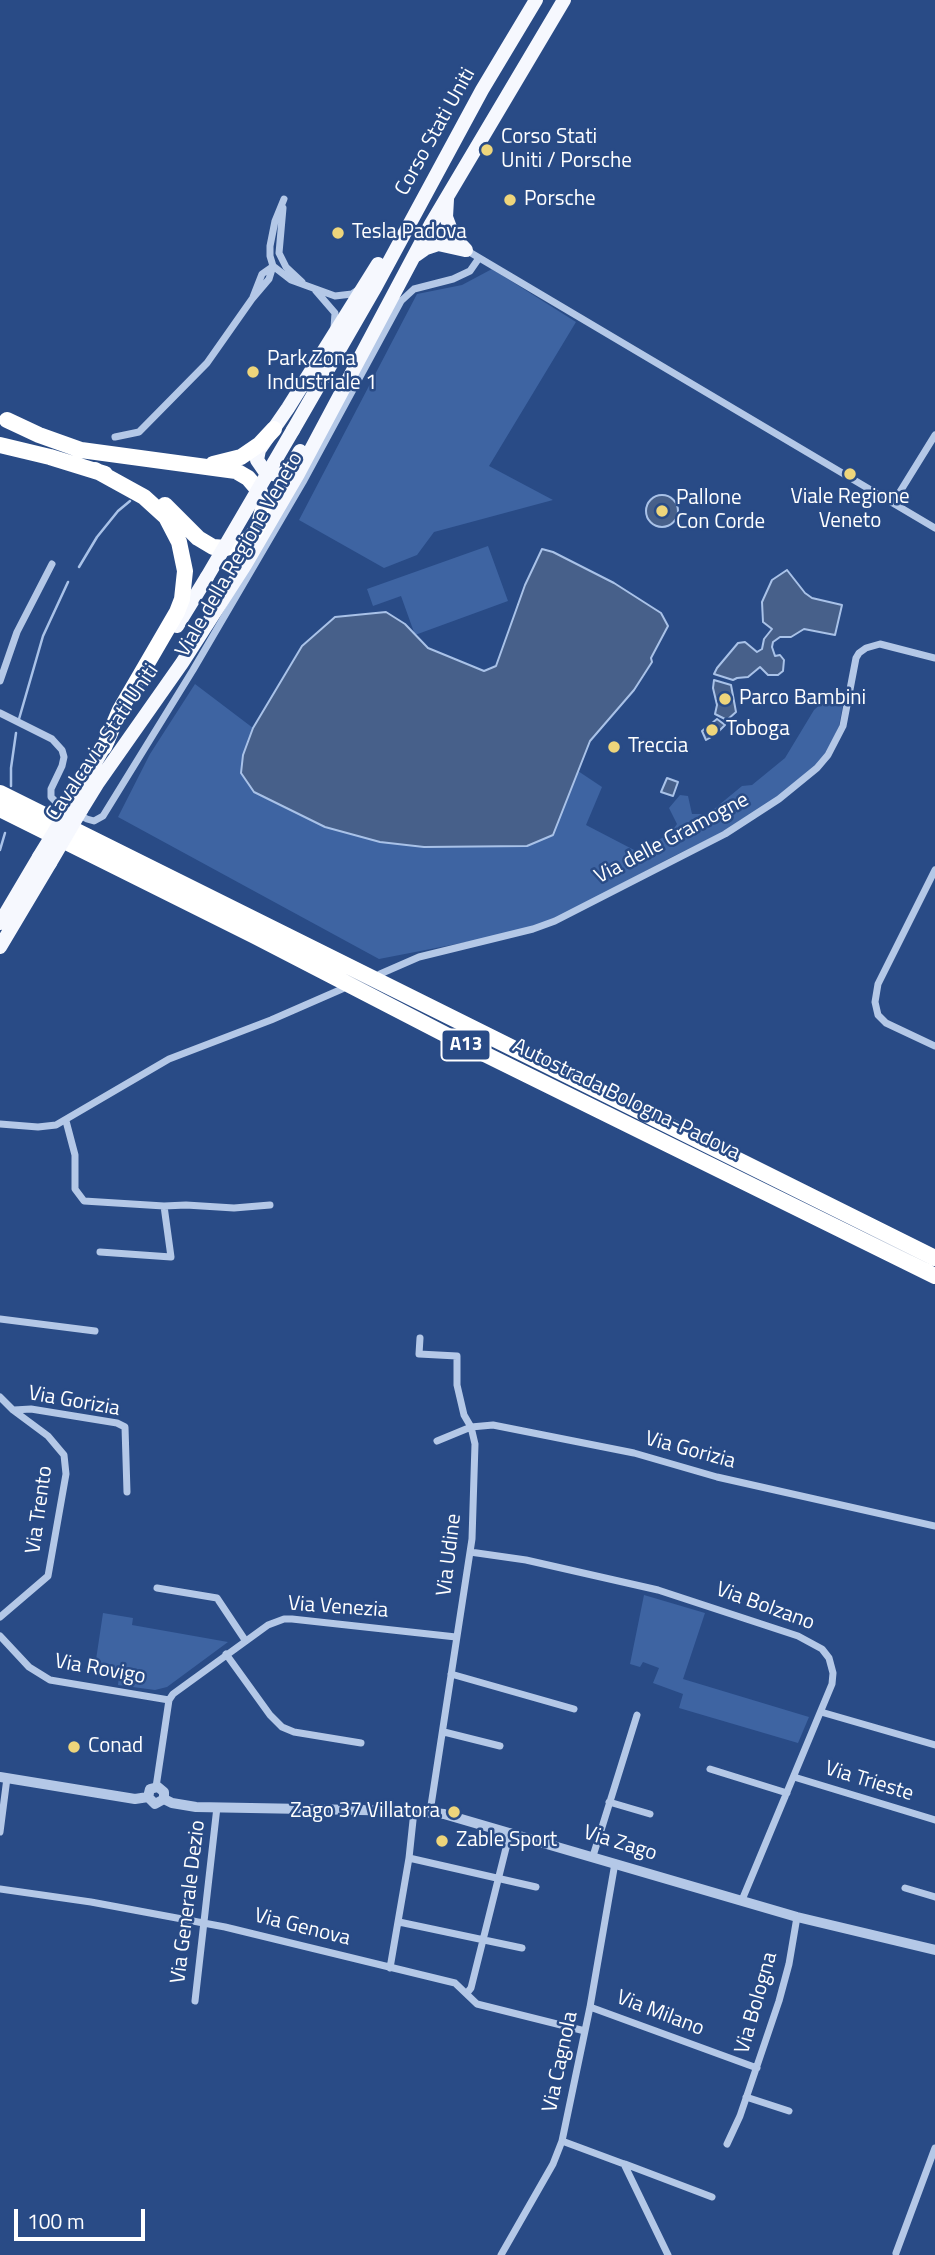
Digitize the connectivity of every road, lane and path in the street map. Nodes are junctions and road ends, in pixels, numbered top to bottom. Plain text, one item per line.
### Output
1 (536, 0) edge
2 (564, 0) edge
3 (439, 168) junction
4 (447, 197) junction
5 (431, 224) junction
6 (473, 254) junction
7 (415, 255) junction
8 (282, 261) junction
9 (273, 266) junction
10 (366, 282) junction
11 (309, 286) junction
12 (332, 337) junction
13 (323, 410) junction
14 (7, 420) dead end
15 (274, 429) junction
16 (935, 435) edge
17 (115, 437) dead end
18 (0, 444) edge
19 (182, 465) junction
20 (95, 470) junction
21 (893, 503) junction
22 (258, 528) junction
23 (935, 528) edge
24 (52, 564) dead end
25 (245, 565) joint
26 (207, 576) joint
27 (935, 658) edge
28 (0, 681) edge
29 (0, 713) edge
30 (104, 747) junction
31 (0, 783) edge
32 (97, 784) junction
33 (0, 793) edge
34 (76, 807) junction
35 (0, 809) edge
36 (44, 860) junction
37 (152, 868) junction
38 (935, 870) edge
39 (0, 923) edge
40 (0, 947) edge
41 (380, 974) dead end
42 (342, 989) dead end
43 (935, 1046) edge
44 (66, 1121) junction
45 (0, 1124) edge
46 (270, 1205) dead end
47 (164, 1206) junction
48 (100, 1252) dead end
49 (935, 1258) edge
50 (935, 1276) edge
51 (0, 1319) edge
52 (95, 1331) dead end
53 (420, 1338) dead end
54 (0, 1397) edge
55 (13, 1410) junction
56 (471, 1427) junction
57 (437, 1441) dead end
58 (127, 1492) dead end
59 (935, 1526) edge
60 (470, 1552) junction
61 (157, 1588) dead end
62 (0, 1616) edge
63 (0, 1636) edge
64 (456, 1637) junction
65 (245, 1640) junction
66 (226, 1654) junction
67 (451, 1674) junction
68 (169, 1700) junction
69 (574, 1709) dead end
70 (821, 1712) junction
71 (636, 1714) dead end
72 (444, 1732) junction
73 (361, 1743) dead end
74 (935, 1745) edge
75 (500, 1746) dead end
76 (709, 1769) dead end
77 (3, 1777) edge
78 (794, 1777) junction
79 (156, 1787) junction
80 (787, 1793) junction
81 (148, 1797) junction
82 (164, 1799) junction
83 (609, 1802) junction
84 (217, 1807) junction
85 (414, 1811) junction
86 (430, 1812) junction
87 (650, 1814) dead end
88 (935, 1820) edge
89 (0, 1832) edge
90 (510, 1832) junction
91 (593, 1856) junction
92 (409, 1858) junction
93 (615, 1863) junction
94 (498, 1879) junction
95 (536, 1887) dead end
96 (905, 1888) dead end
97 (0, 1889) edge
98 (935, 1897) edge
99 (741, 1900) junction
100 (797, 1917) junction
101 (399, 1922) junction
102 (204, 1923) junction
103 (482, 1940) junction
104 (522, 1948) dead end
105 (935, 1950) edge
106 (390, 1968) junction
107 (467, 1993) junction
108 (195, 2001) dead end
109 (590, 2007) junction
110 (585, 2031) junction
111 (757, 2068) junction
112 (746, 2097) junction
113 (789, 2111) dead end
114 (562, 2141) junction
115 (727, 2144) dead end
116 (935, 2148) edge
117 (624, 2164) junction
118 (931, 2172) edge
119 (712, 2197) dead end
120 (896, 2253) dead end
121 (501, 2255) edge
122 (668, 2255) edge

1 - 3 main road, Corso Stati Uniti
2 - 4 main road, Corso Stati Uniti
3 - 10 main road
3 - 26 main road, Corso Stati Uniti, bridge
4 - 5 main road, Corso Stati Uniti
4 - 6 main road
5 - 7 main road, Corso Stati Uniti
5 - 13 main road
6 - 7 main road
6 - 21 street
6 - 29 street, Viale della Regione Veneto
7 - 25 main road, Corso Stati Uniti
8 - 9 street
8 - 9 street
8 - 11 street
9 - 11 street
9 - 17 street
10 - 11 street
10 - 12 main road
11 - 12 street
12 - 15 main road
13 - 15 main road
13 - 22 main road
14 - 19 highway
15 - 19 highway
16 - 21 street
18 - 20 highway
19 - 22 highway
20 - 22 highway
20 - 30 highway
21 - 23 street
22 - 32 main road
24 - 28 street
25 - 32 main road, Cavalcavia Stati Uniti
26 - 30 main road, Cavalcavia Stati Uniti
27 - 41 street, Via delle Gramogne
30 - 34 main road, Cavalcavia Stati Uniti
31 - 37 highway, A13
32 - 34 main road, Cavalcavia Stati Uniti
33 - 37 highway, Autostrada Bologna-Padova / A13
34 - 36 main road, Cavalcavia Stati Uniti, bridge
35 - 50 highway, Autostrada Bologna-Padova / A13
36 - 39 main road
36 - 40 main road, Cavalcavia Stati Uniti
37 - 49 highway, Autostrada Bologna-Padova / A13
38 - 43 street
42 - 44 street
44 - 45 street
44 - 47 street
46 - 47 street
47 - 48 street
51 - 52 street
53 - 56 street, Via Udine
54 - 55 street, Via Gorizia
55 - 58 street, Via Gorizia
55 - 62 street, Via Trento
56 - 57 street, Via Gorizia
56 - 59 street, Via Gorizia
56 - 60 street, Via Udine
60 - 64 street, Via Udine
60 - 70 street, Via Bolzano
61 - 65 street
63 - 68 street, Via Rovigo
64 - 65 street, Via Venezia
64 - 67 street, Via Udine
65 - 66 street, Via Venezia
66 - 68 street, Via Venezia
66 - 73 street
67 - 69 street
67 - 72 street, Via Udine
68 - 79 street
70 - 74 street
70 - 78 street, Via Bolzano
71 - 83 street
72 - 75 street
72 - 86 street, Via Udine
76 - 80 street
77 - 81 street, Via Zago
77 - 89 street
78 - 80 street, Via Bolzano
78 - 88 street, Via Trieste
79 - 81 street
79 - 82 street
80 - 99 street, Via Bolzano
81 - 82 street, Via Zago
82 - 84 street, Via Zago
83 - 87 street
83 - 91 street
84 - 85 street, Via Zago
84 - 102 street, Via Generale Dezio
85 - 86 street, Via Zago
85 - 92 street
86 - 90 street, Via Zago
90 - 91 street, Via Zago
90 - 94 street
91 - 93 street, Via Zago
92 - 94 street
92 - 101 street
93 - 99 street, Via Zago
93 - 109 street, Via Cagnola
94 - 95 street
94 - 103 street
96 - 98 street
97 - 102 street, Via Genova
99 - 100 street, Via Zago
100 - 105 street, Via Zago
100 - 111 street, Via Bologna
101 - 103 street
101 - 106 street
102 - 106 street, Via Genova
102 - 108 street, Via Generale Dezio
103 - 104 street
103 - 107 street
106 - 107 street, Via Genova
107 - 110 street, Via Genova
109 - 110 street, Via Cagnola
109 - 111 street, Via Milano
110 - 114 street, Via Cagnola
111 - 112 street, Via Bologna
112 - 113 street
112 - 115 street, Via Bologna
114 - 117 street
114 - 121 street, Via Cagnola
116 - 118 street
117 - 119 street
117 - 122 street
118 - 120 street

